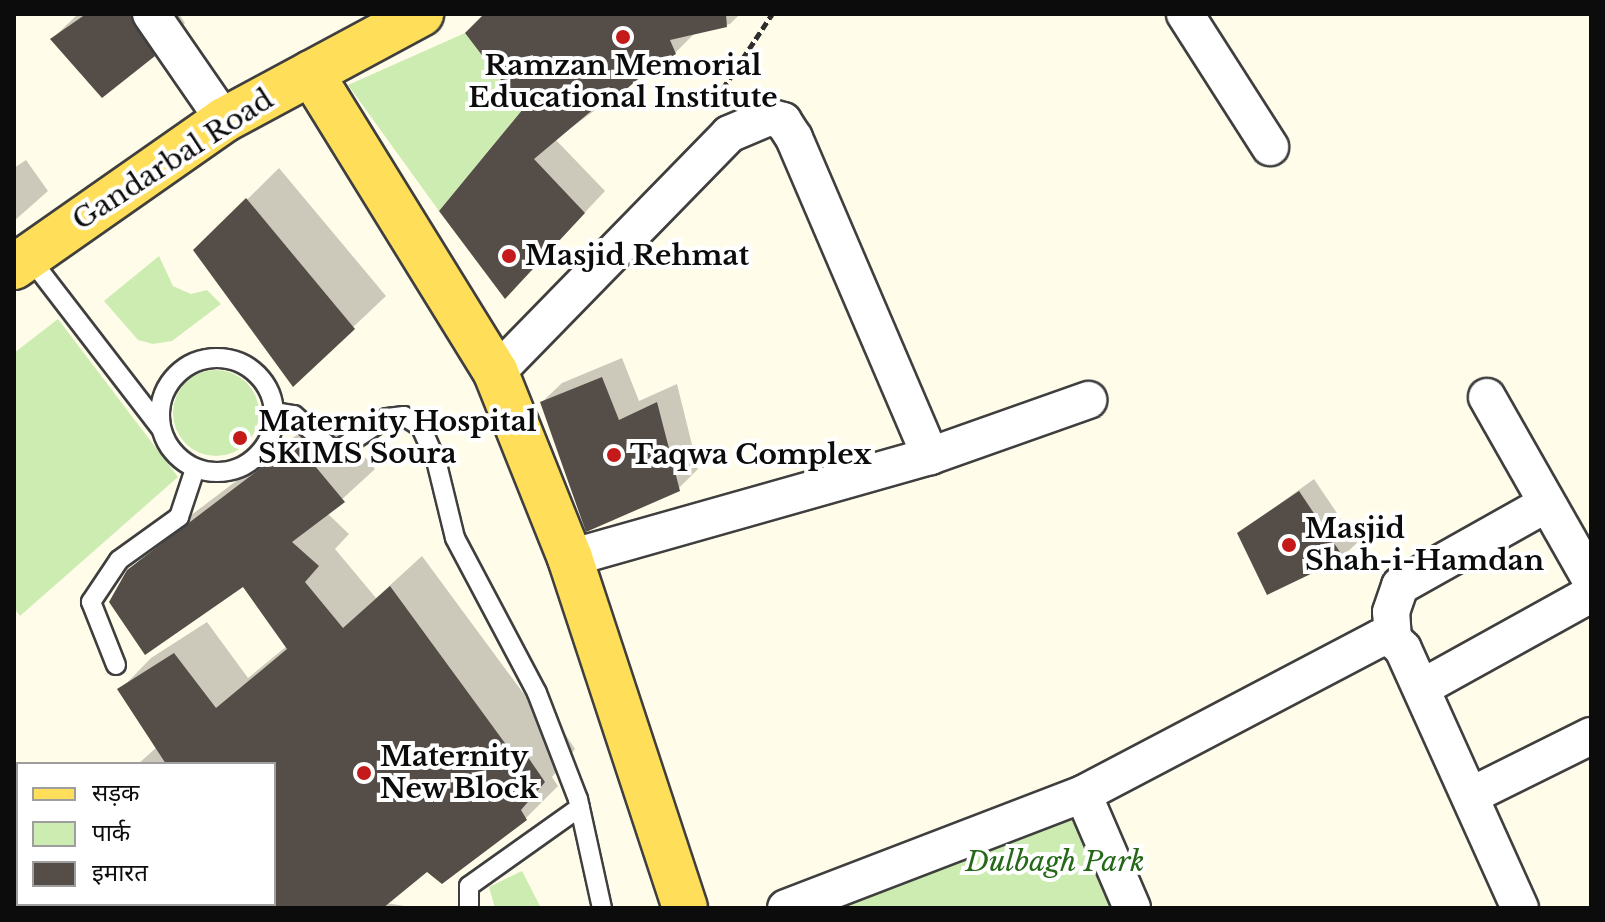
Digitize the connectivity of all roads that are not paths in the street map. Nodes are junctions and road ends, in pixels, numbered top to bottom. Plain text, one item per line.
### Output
1 (151, 14) edge
2 (421, 14) edge
3 (1185, 14) edge
4 (311, 73) junction
5 (224, 120) junction
6 (1270, 147) dead end
7 (21, 262) edge
8 (496, 373) junction
9 (1487, 397) dead end
10 (1088, 400) dead end
11 (274, 412) junction
12 (160, 427) junction
13 (930, 456) junction
14 (195, 469) junction
15 (1546, 504) junction
16 (570, 558) junction
17 (1591, 580) edge
18 (1591, 594) edge
19 (1393, 639) junction
20 (116, 665) dead end
21 (1423, 687) junction
22 (1591, 736) edge
23 (1083, 794) junction
24 (1472, 795) junction
25 (580, 807) junction
26 (1516, 907) edge
27 (469, 908) edge
28 (602, 908) edge
29 (685, 908) edge
30 (786, 908) edge
31 (1132, 908) edge

1 - 5 street
2 - 4 main road, Gandarbal Road
3 - 6 street
4 - 5 main road, Gandarbal Road
4 - 8 main road
5 - 7 main road, Gandarbal Road
7 - 12 lane
8 - 13 street
8 - 16 main road
9 - 15 street
10 - 13 street
11 - 12 lane
11 - 14 lane
11 - 25 lane
12 - 14 lane
13 - 16 street
14 - 20 lane
15 - 17 street
15 - 19 street
16 - 29 main road
18 - 21 street
19 - 21 street
19 - 23 street
21 - 24 street
22 - 24 street
23 - 30 street
23 - 31 street
24 - 26 street
25 - 27 lane
25 - 28 lane

